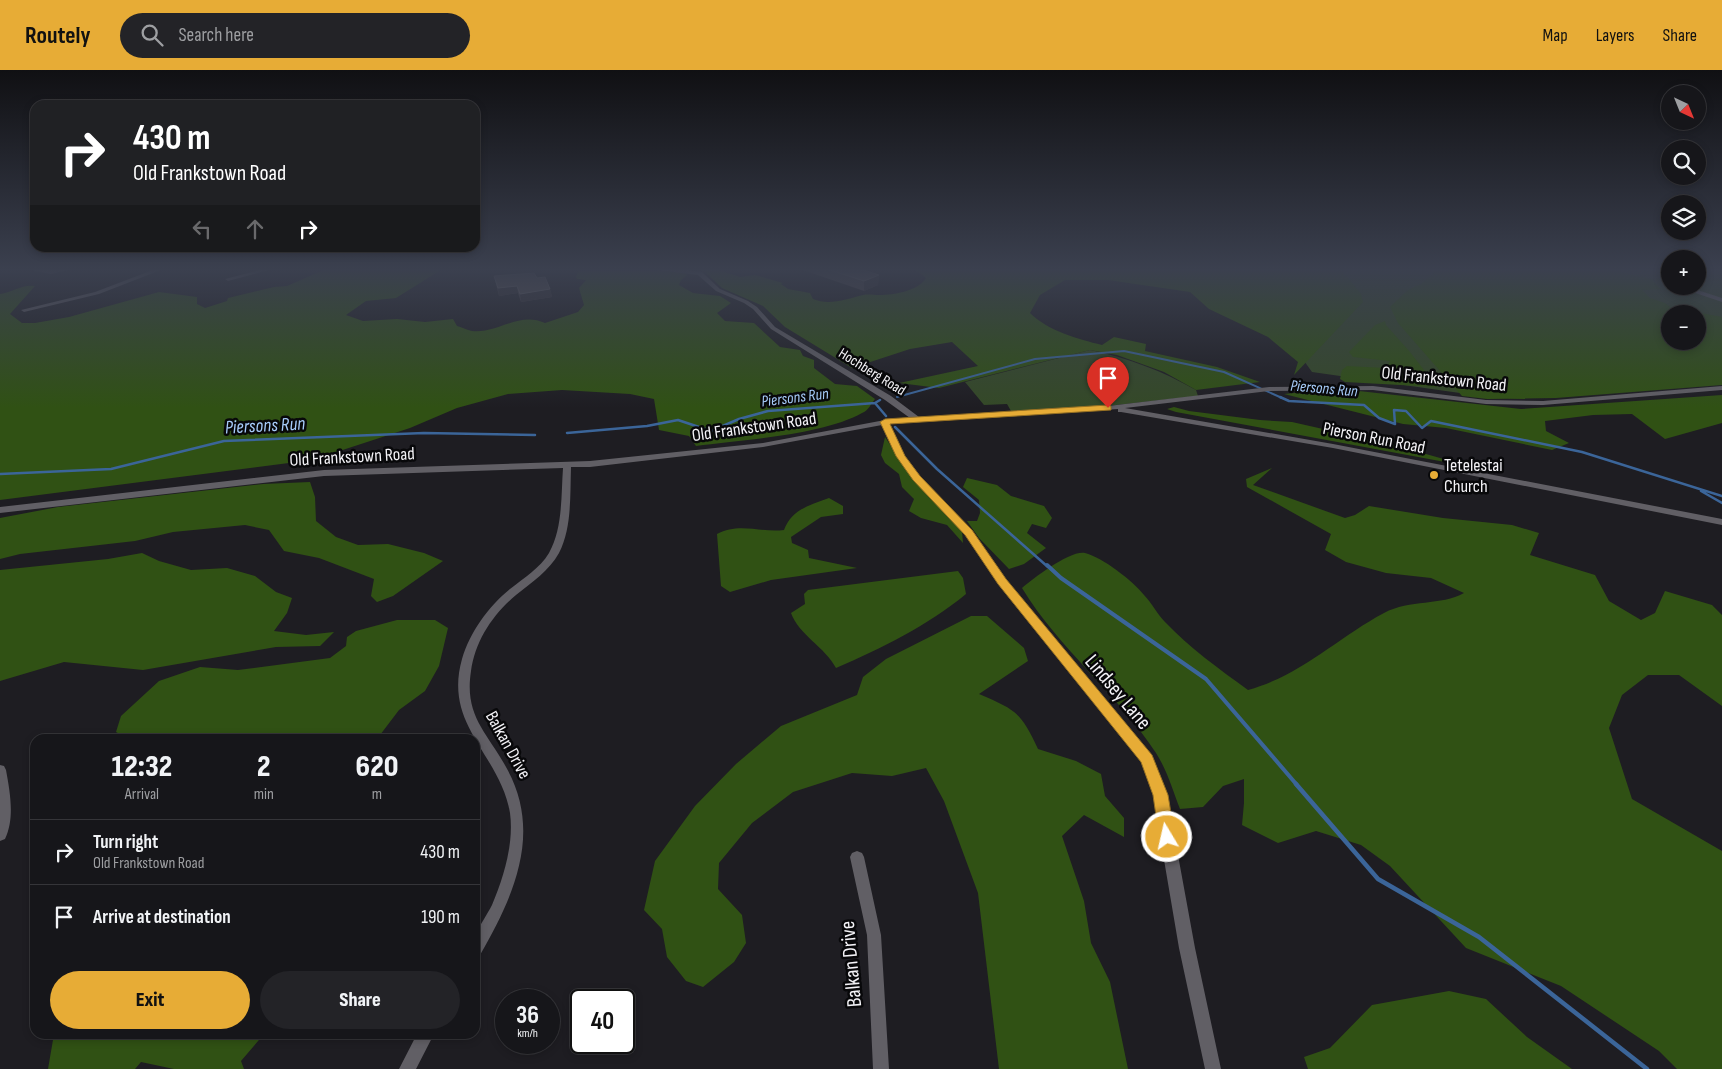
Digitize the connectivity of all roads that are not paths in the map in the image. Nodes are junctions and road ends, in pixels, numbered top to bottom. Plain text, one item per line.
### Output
1 (760, 315) edge
2 (1722, 388) edge
3 (1108, 408) junction
4 (916, 419) junction
5 (885, 422) junction
6 (568, 465) junction
7 (0, 510) edge
8 (1722, 522) edge
9 (477, 734) edge
10 (480, 741) edge
11 (0, 770) edge
12 (0, 835) edge
13 (857, 857) dead end
14 (480, 941) edge
15 (423, 1039) edge
16 (407, 1069) edge
17 (880, 1069) edge
18 (1213, 1069) edge

1 - 4 street, Hochberg Road
2 - 3 street, Old Frankstown Road
3 - 4 street, Old Frankstown Road
3 - 8 street, Pierson Run Road
4 - 5 street, Old Frankstown Road
5 - 6 street, Old Frankstown Road
5 - 18 street, Lindsey Lane
6 - 7 street, Old Frankstown Road
6 - 9 street, Balkan Drive
10 - 14 street, Balkan Drive
11 - 12 street
13 - 17 street, Balkan Drive
15 - 16 street

